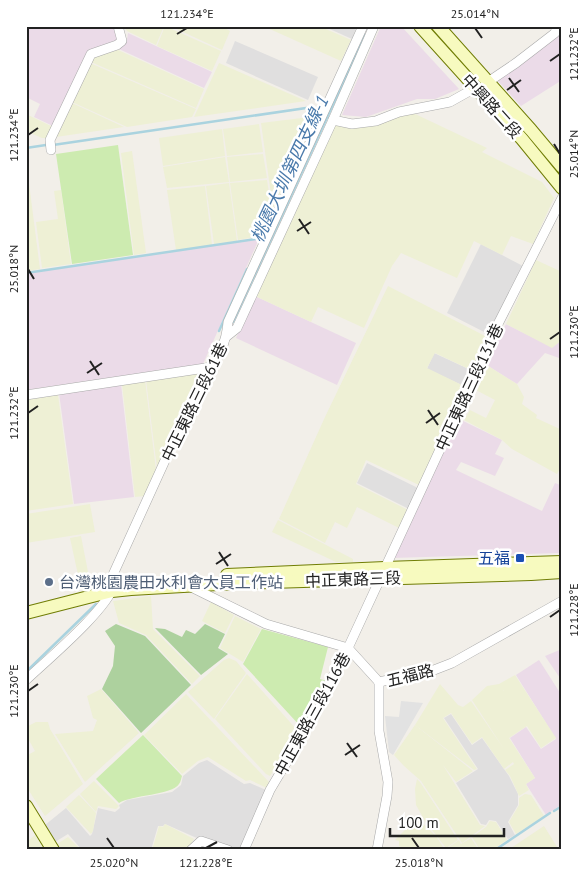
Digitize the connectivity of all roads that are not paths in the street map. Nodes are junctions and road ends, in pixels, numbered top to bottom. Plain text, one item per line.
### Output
1 (118, 26) edge
2 (363, 26) edge
3 (374, 26) edge
4 (420, 26) edge
5 (438, 26) edge
6 (557, 26) edge
7 (488, 82) junction
8 (475, 88) junction
9 (333, 120) junction
10 (51, 150) dead end
11 (562, 167) edge
12 (562, 188) edge
13 (562, 198) edge
14 (227, 336) junction
15 (212, 367) junction
16 (26, 396) edge
17 (562, 562) edge
18 (562, 572) edge
19 (383, 573) junction
20 (188, 586) junction
21 (113, 588) junction
22 (562, 602) edge
23 (26, 604) edge
24 (26, 613) edge
25 (348, 648) junction
26 (26, 680) edge
27 (379, 682) junction
28 (26, 806) edge
29 (53, 850) edge
30 (191, 850) edge
31 (228, 850) edge
32 (244, 850) edge
33 (378, 850) edge

1 - 10 street
2 - 14 street, 中正東路三段61巷
3 - 9 street
4 - 8 main road, 中興路二段
5 - 7 main road, 中興路二段
6 - 7 street
7 - 8 main road
7 - 11 main road, 中興路二段
8 - 9 street
8 - 12 main road, 中興路二段
9 - 14 street
13 - 19 street, 中正東路三段131巷
14 - 15 street, 中正東路三段61巷
15 - 16 street
15 - 21 street, 中正東路三段61巷
17 - 19 main road, 中正東路三段
18 - 19 main road, 中正東路三段
19 - 20 main road, 中正東路三段
19 - 21 main road, 中正東路三段
19 - 25 street, 中正東路三段116巷
20 - 21 main road, 中正東路三段
20 - 25 street
21 - 23 main road, 中正東路三段
21 - 24 main road, 中正東路三段
21 - 26 street
22 - 27 street, 五福路
25 - 27 street
25 - 32 street, 中正東路三段116巷
27 - 33 street, 五福路
28 - 29 main road
30 - 31 street

